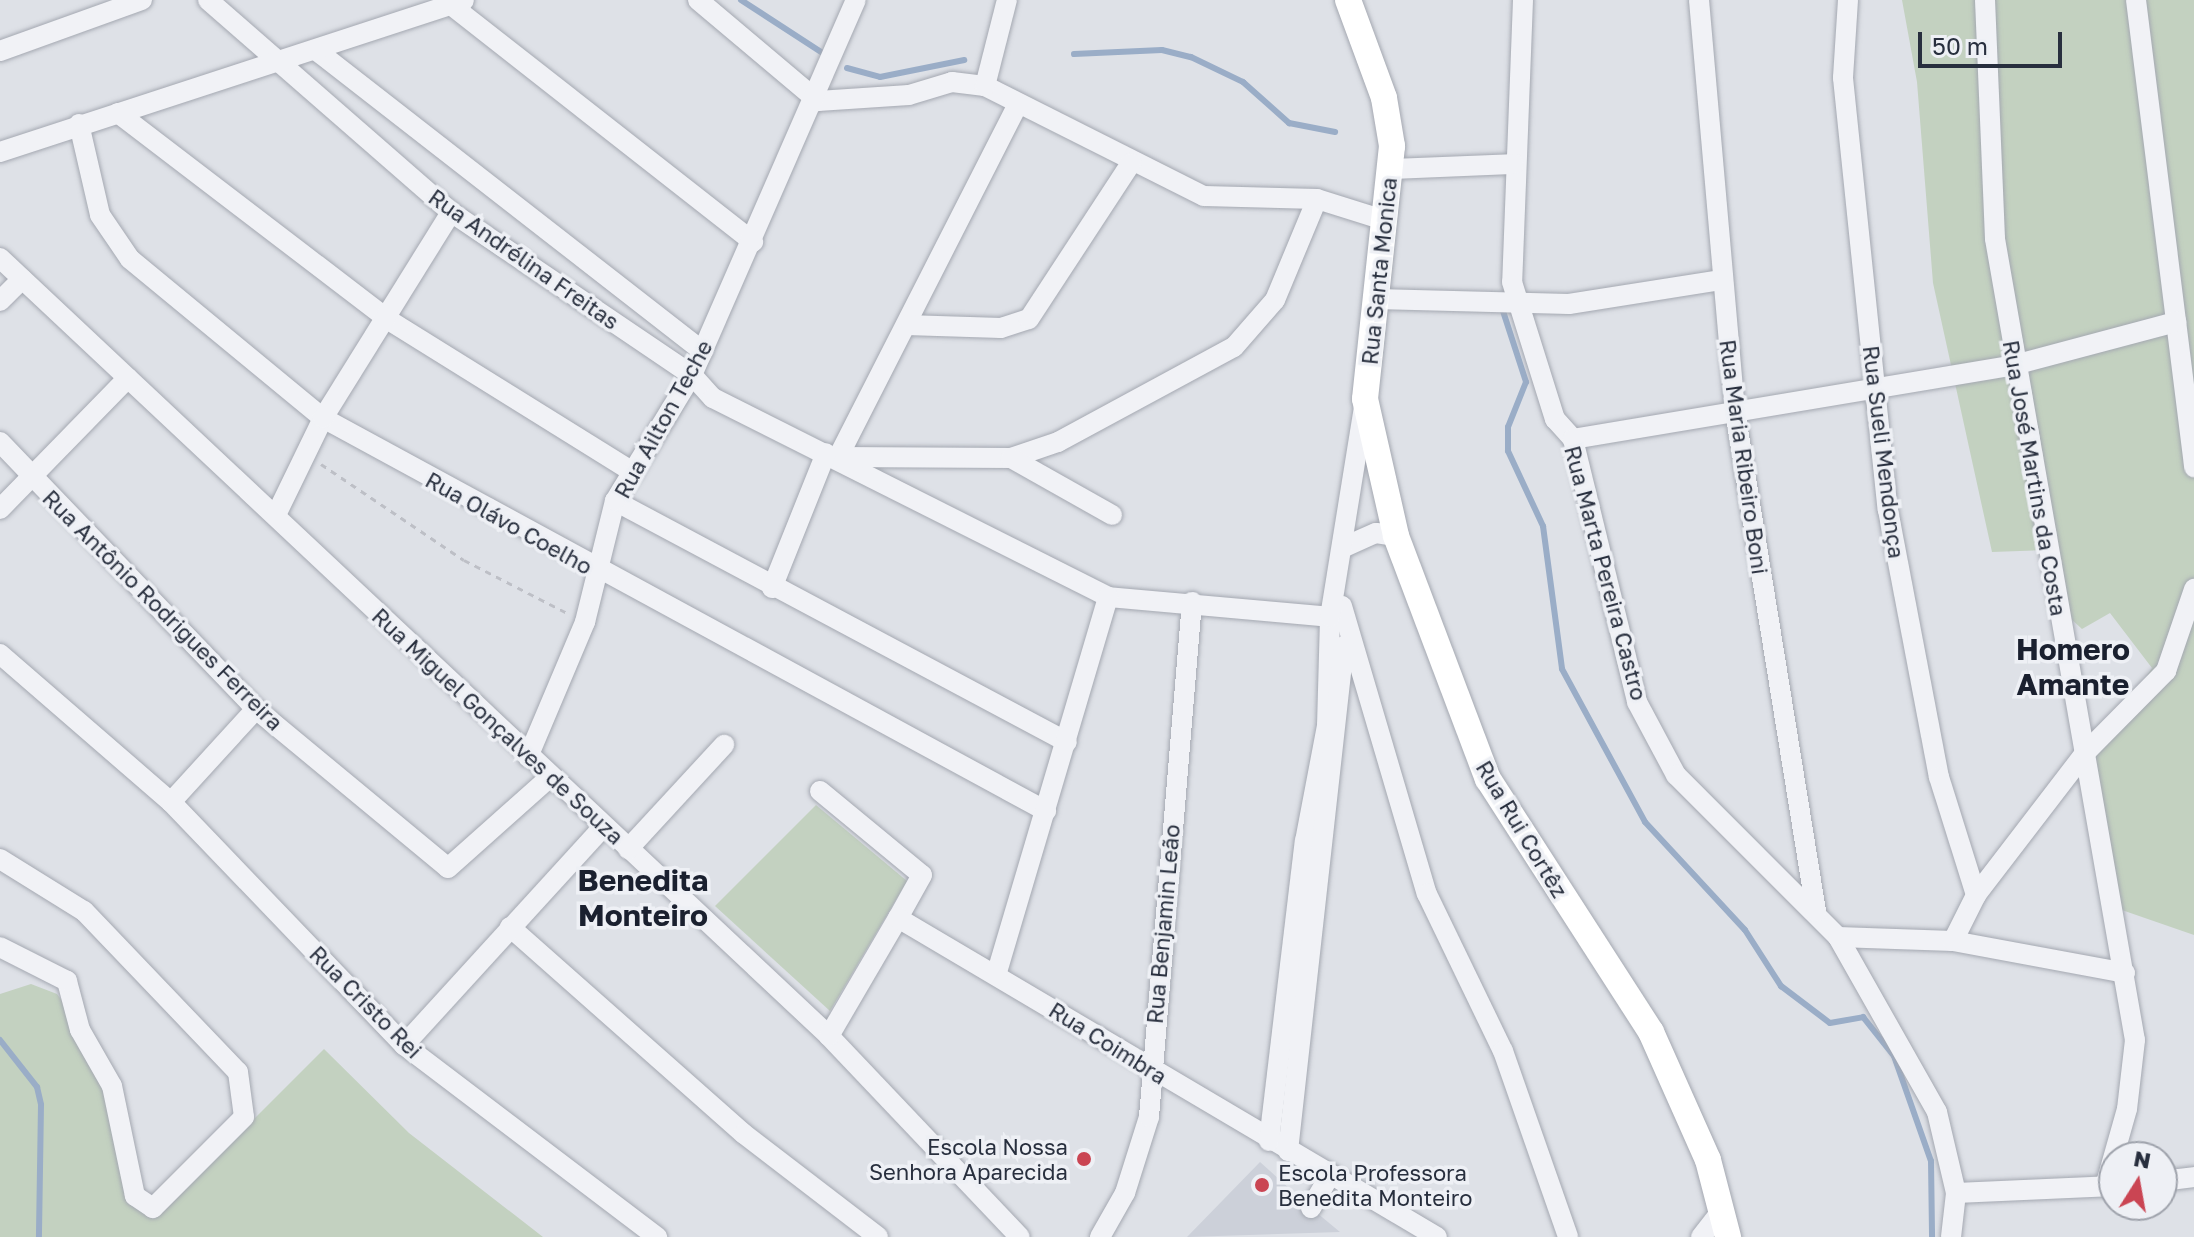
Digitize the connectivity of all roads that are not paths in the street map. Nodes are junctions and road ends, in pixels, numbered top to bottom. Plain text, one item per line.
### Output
1 (142, 0) edge
2 (208, 0) edge
3 (698, 0) edge
4 (856, 0) edge
5 (1007, 0) edge
6 (1348, 0) edge
7 (1523, 0) edge
8 (1699, 0) edge
9 (1848, 0) edge
10 (1985, 0) edge
11 (2136, 0) edge
12 (458, 2) edge
13 (0, 51) edge
14 (317, 51) junction
15 (278, 65) junction
16 (985, 86) junction
17 (818, 101) junction
18 (1018, 104) junction
19 (118, 113) junction
20 (79, 124) junction
21 (0, 152) edge
22 (1131, 163) junction
23 (1514, 164) junction
24 (1390, 169) junction
25 (1317, 199) junction
26 (451, 212) junction
27 (1384, 220) junction
28 (753, 242) junction
29 (0, 258) edge
30 (22, 279) junction
31 (1720, 280) junction
32 (1376, 299) junction
33 (0, 301) edge
34 (1523, 305) junction
35 (387, 319) junction
36 (2176, 322) junction
37 (906, 325) junction
38 (703, 351) junction
39 (2014, 365) junction
40 (692, 375) junction
41 (128, 378) junction
42 (1875, 386) junction
43 (1365, 399) junction
44 (1735, 411) junction
45 (323, 418) junction
46 (1573, 439) junction
47 (0, 442) edge
48 (832, 455) junction
49 (1011, 458) junction
50 (2194, 467) edge
51 (633, 472) junction
52 (31, 478) junction
53 (615, 501) junction
54 (0, 509) edge
55 (276, 515) junction
56 (1112, 515) dead end
57 (1396, 536) junction
58 (1342, 548) junction
59 (597, 571) junction
60 (772, 588) junction
61 (2194, 589) edge
62 (1108, 597) junction
63 (1192, 602) junction
64 (1340, 622) junction
65 (0, 654) edge
66 (256, 709) junction
67 (1333, 728) junction
68 (1374, 729) junction
69 (1067, 742) junction
70 (724, 745) dead end
71 (2084, 754) junction
72 (528, 757) junction
73 (550, 777) junction
74 (820, 791) dead end
75 (171, 802) junction
76 (1046, 811) junction
77 (603, 827) junction
78 (628, 849) junction
79 (0, 859) edge
80 (1976, 895) junction
81 (1816, 911) junction
82 (898, 918) junction
83 (510, 927) junction
84 (1838, 937) junction
85 (1953, 941) junction
86 (0, 947) edge
87 (997, 972) junction
88 (2125, 973) junction
89 (1293, 1019) junction
90 (829, 1036) junction
91 (404, 1045) junction
92 (1150, 1070) junction
93 (1269, 1141) junction
94 (2120, 1141) edge
95 (1288, 1151) junction
96 (1329, 1177) junction
97 (2098, 1187) edge
98 (1956, 1193) junction
99 (1311, 1208) dead end
100 (1721, 1211) junction
101 (657, 1237) edge
102 (878, 1237) edge
103 (1020, 1237) edge
104 (1100, 1237) edge
105 (1437, 1237) edge
106 (1568, 1237) edge
107 (1701, 1237) edge
108 (1728, 1237) edge
109 (1951, 1237) edge

1 - 13 street
2 - 15 street, Rua Andrélina Freitas
3 - 17 street
4 - 17 street, Rua Ailton Teche
5 - 16 street
6 - 24 main road, Rua Santa Monica
7 - 23 street, Rua Marta Pereira Castro
8 - 31 street, Rua Maria Ribeiro Boni
9 - 42 street, Rua Sueli Mendonça
10 - 39 street, Rua José Martins da Costa
11 - 36 street
12 - 14 street
12 - 28 street
14 - 15 street
14 - 38 street, Rua Andrélina Freitas
15 - 19 street
15 - 26 street, Rua Andrélina Freitas
16 - 17 street
16 - 18 street
17 - 28 street, Rua Ailton Teche
18 - 22 street
18 - 37 street
19 - 20 street
19 - 35 street
20 - 21 street
20 - 45 street, Rua Olávo Coelho
22 - 25 street
22 - 37 street
23 - 24 street
23 - 34 street, Rua Marta Pereira Castro
24 - 27 main road, Rua Santa Monica
25 - 27 street
25 - 49 street
26 - 35 street
26 - 40 street, Rua Andrélina Freitas
27 - 32 main road, Rua Santa Monica
28 - 38 street, Rua Ailton Teche
29 - 30 street, Rua Miguel Gonçalves de Souza
30 - 33 street
30 - 41 street, Rua Miguel Gonçalves de Souza
31 - 34 street
31 - 44 street, Rua Maria Ribeiro Boni
32 - 34 street
32 - 43 main road, Rua Santa Monica
34 - 46 street, Rua Marta Pereira Castro
35 - 45 street
35 - 51 street
36 - 39 street
36 - 50 street
37 - 48 street
38 - 40 street, Rua Ailton Teche
39 - 42 street
39 - 71 street, Rua José Martins da Costa
40 - 48 street, Rua Andrélina Freitas
40 - 51 street, Rua Ailton Teche
41 - 52 street
41 - 55 street, Rua Miguel Gonçalves de Souza
42 - 44 street
42 - 80 street, Rua Sueli Mendonça
43 - 57 main road, Rua Rui Cortêz
43 - 58 street, Rua Santa Monica
44 - 46 street
44 - 81 street, Rua Maria Ribeiro Boni
45 - 55 street
45 - 59 street, Rua Olávo Coelho
46 - 81 street, Rua Marta Pereira Castro
47 - 52 street, Rua Antônio Rodrigues Ferreira
48 - 49 street
48 - 60 street
48 - 62 street, Rua Andrélina Freitas
49 - 56 street
51 - 53 street, Rua Ailton Teche
52 - 54 street
52 - 66 street, Rua Antônio Rodrigues Ferreira
53 - 59 street, Rua Ailton Teche
53 - 60 street
55 - 72 street, Rua Miguel Gonçalves de Souza
57 - 58 street
57 - 100 main road, Rua Rui Cortêz
58 - 64 street, Rua Santa Monica
59 - 72 street, Rua Ailton Teche
59 - 76 street, Rua Olávo Coelho
60 - 69 street
61 - 71 street
62 - 63 street, Rua Andrélina Freitas
62 - 69 street
63 - 64 street, Rua Andrélina Freitas
63 - 92 street, Rua Benjamin Leão
64 - 67 street
64 - 68 street
65 - 75 street, Rua Cristo Rei
66 - 73 street, Rua Antônio Rodrigues Ferreira
66 - 75 street
67 - 68 street
67 - 89 street
68 - 106 street
69 - 76 street
70 - 78 street
71 - 80 street
71 - 88 street, Rua José Martins da Costa
72 - 73 street, Rua Miguel Gonçalves de Souza
73 - 77 street, Rua Miguel Gonçalves de Souza
74 - 82 street
75 - 91 street, Rua Cristo Rei
76 - 87 street
77 - 78 street, Rua Miguel Gonçalves de Souza
77 - 83 street
78 - 90 street, Rua Miguel Gonçalves de Souza
79 - 86 street
80 - 85 street
81 - 84 street, Rua Marta Pereira Castro
82 - 87 street, Rua Coimbra
82 - 90 street
83 - 91 street
83 - 102 street
84 - 85 street
84 - 98 street, Rua Marta Pereira Castro
85 - 88 street
87 - 92 street, Rua Coimbra
88 - 94 street, Rua José Martins da Costa
89 - 93 street
89 - 95 street
90 - 103 street, Rua Miguel Gonçalves de Souza
91 - 101 street, Rua Cristo Rei
92 - 93 street, Rua Coimbra
92 - 104 street, Rua Benjamin Leão
93 - 95 street, Rua Coimbra
95 - 96 street, Rua Coimbra
96 - 99 street
96 - 105 street, Rua Coimbra
97 - 98 street
98 - 109 street, Rua Marta Pereira Castro
100 - 107 street
100 - 108 main road, Rua Rui Cortêz

